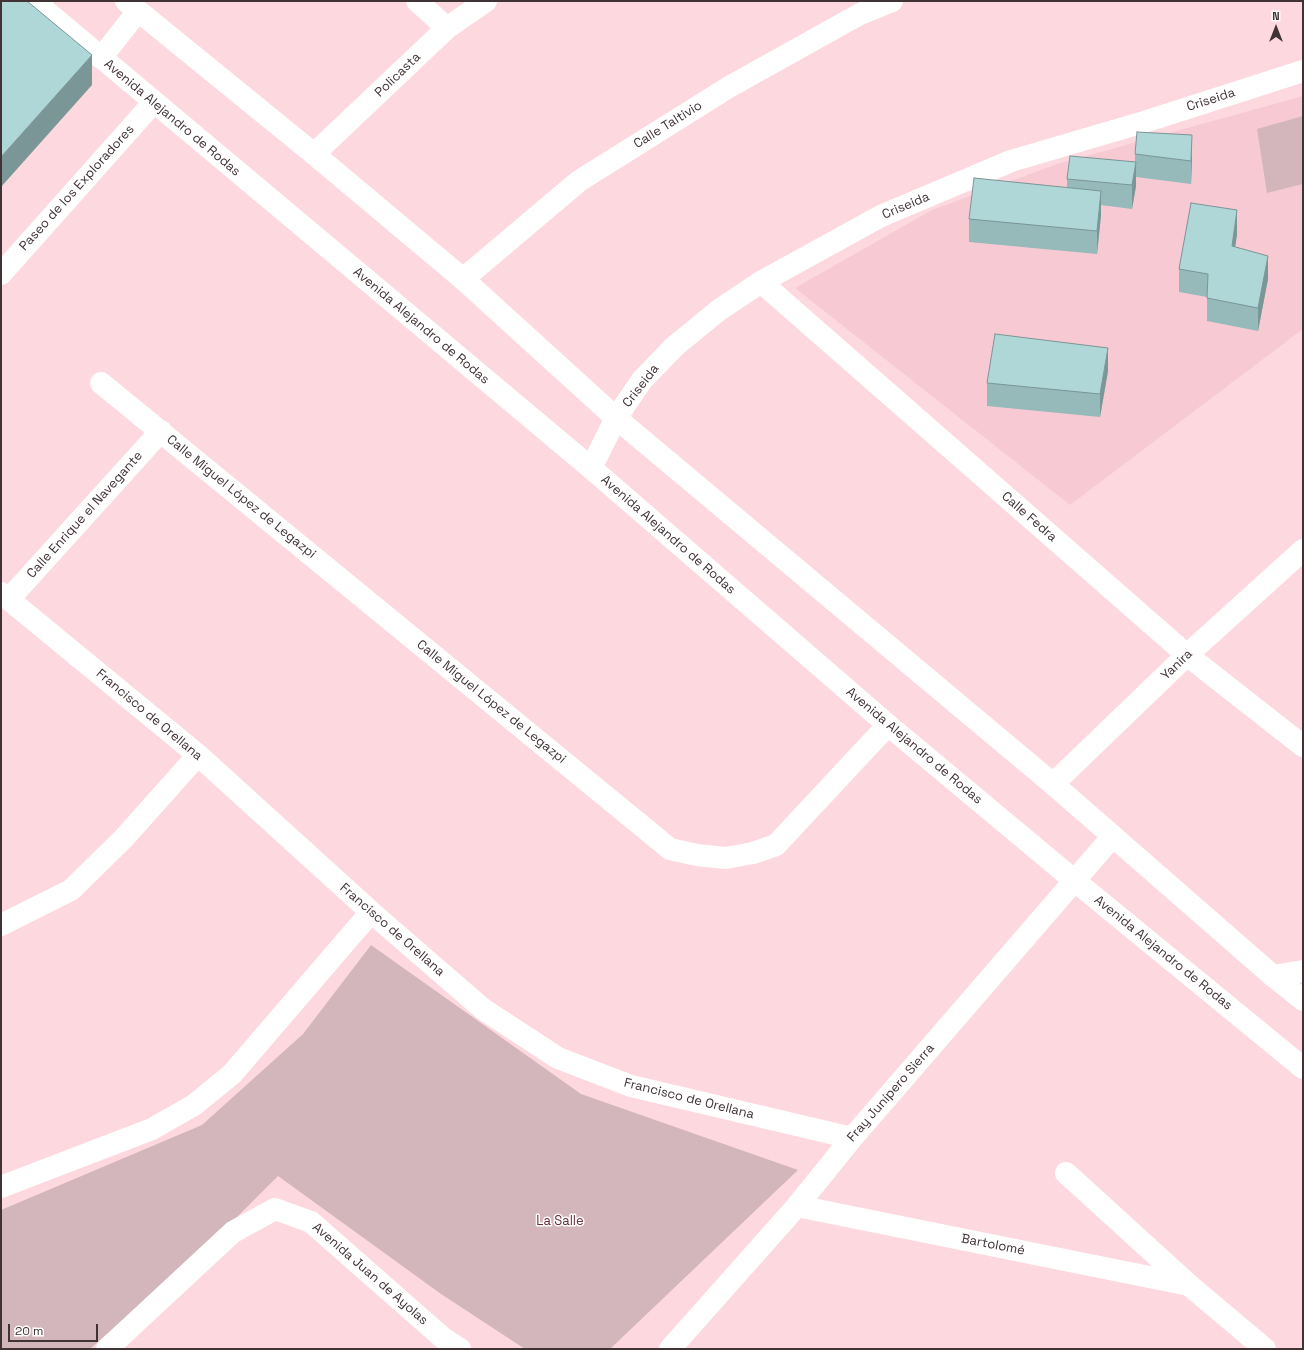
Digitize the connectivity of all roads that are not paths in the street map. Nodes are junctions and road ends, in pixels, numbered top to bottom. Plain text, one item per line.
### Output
1 (34, 1) edge
2 (417, 1) edge
3 (486, 1) edge
4 (892, 1) edge
5 (132, 6) edge
6 (447, 28) junction
7 (101, 58) junction
8 (1303, 71) edge
9 (154, 102) junction
10 (314, 154) junction
11 (1, 274) edge
12 (463, 279) junction
13 (761, 282) junction
14 (101, 383) dead end
15 (616, 418) junction
16 (161, 431) junction
17 (590, 468) junction
18 (1303, 550) edge
19 (5, 596) edge
20 (1187, 655) junction
21 (888, 725) junction
22 (1303, 746) edge
23 (198, 755) junction
24 (1053, 784) junction
25 (1113, 836) junction
26 (1075, 881) junction
27 (371, 912) junction
28 (3, 921) edge
29 (1303, 971) edge
30 (1273, 976) junction
31 (1303, 1000) edge
32 (1303, 1068) edge
33 (852, 1138) junction
34 (1066, 1173) dead end
35 (1, 1187) edge
36 (797, 1206) junction
37 (1189, 1285) junction
38 (445, 1345) edge
39 (107, 1349) edge
40 (670, 1349) edge
41 (1266, 1349) edge

1 - 7 street, Avenida Alejandro de Rodas
2 - 6 street
3 - 6 street, Policasta
4 - 12 street, Calle Taltivio
5 - 7 street
5 - 10 street
6 - 10 street, Policasta
7 - 9 street, Avenida Alejandro de Rodas
8 - 13 street, Criseida
9 - 11 street, Paseo de los Exploradores
9 - 17 street, Avenida Alejandro de Rodas
10 - 12 street
12 - 15 street
13 - 15 street, Criseida
13 - 20 street, Calle Fedra
14 - 16 street, Calle Miguel López de Legazpi
15 - 17 street, Criseida
15 - 24 street
16 - 19 street, Calle Enrique el Navegante
16 - 21 street, Calle Miguel López de Legazpi
17 - 21 street, Avenida Alejandro de Rodas
18 - 20 street, Yanira
19 - 23 street, Francisco de Orellana
20 - 22 street, Calle Fedra
20 - 24 street, Yanira
21 - 26 street, Avenida Alejandro de Rodas
23 - 27 street, Francisco de Orellana
23 - 28 street
24 - 25 street
25 - 26 street, Fray Junípero Sierra
25 - 30 street
26 - 32 street, Avenida Alejandro de Rodas
26 - 33 street, Fray Junípero Sierra
27 - 33 street, Francisco de Orellana
27 - 35 street
29 - 30 street
30 - 31 street
33 - 36 street, Fray Junípero Sierra
34 - 37 street, Bartolomé
36 - 37 street, Bartolomé
36 - 40 street, Fray Junípero Sierra
37 - 41 street, Bartolomé
38 - 39 street, Avenida Juan de Ayolas

